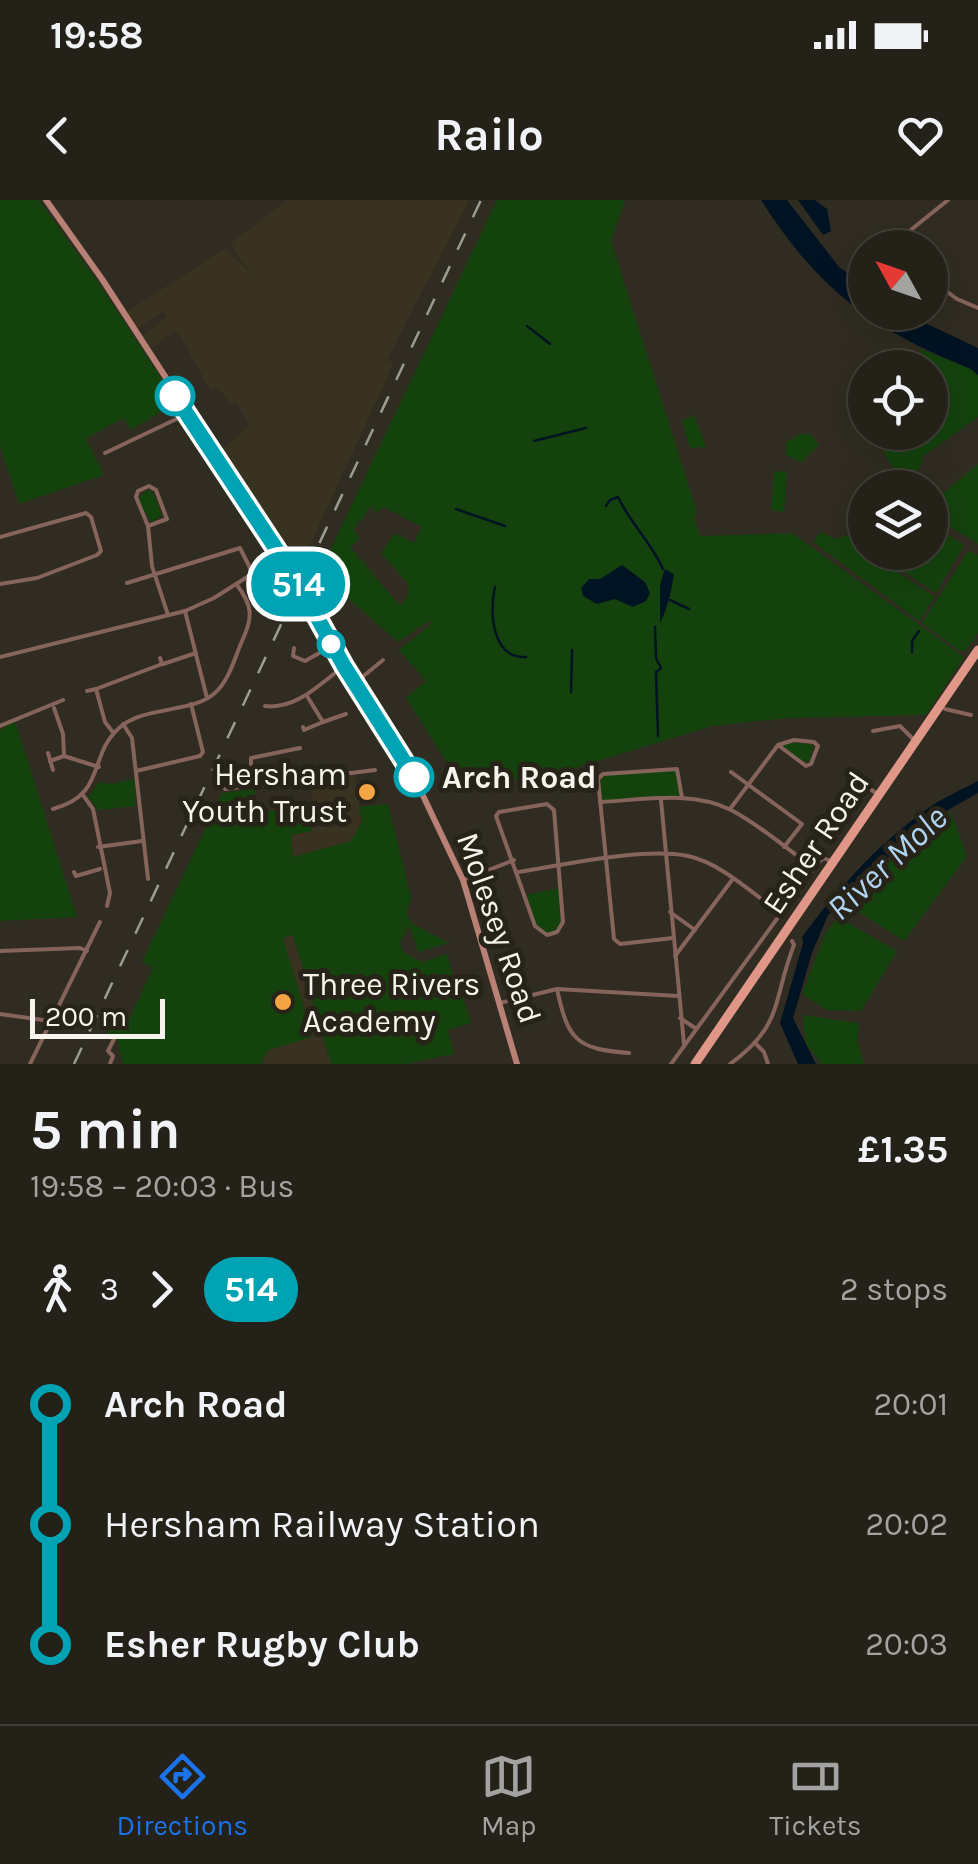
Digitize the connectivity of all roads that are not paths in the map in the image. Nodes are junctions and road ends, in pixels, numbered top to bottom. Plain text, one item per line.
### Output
1 (46, 200) edge
2 (948, 200) edge
3 (911, 230) edge
4 (948, 292) edge
5 (978, 308) edge
6 (187, 414) junction
7 (105, 453) dead end
8 (148, 526) junction
9 (0, 536) edge
10 (280, 556) junction
11 (154, 574) junction
12 (253, 574) junction
13 (127, 583) dead end
14 (0, 584) edge
15 (237, 585) junction
16 (185, 611) junction
17 (168, 616) junction
18 (332, 646) junction
19 (294, 648) dead end
20 (978, 650) edge
21 (196, 653) junction
22 (0, 658) edge
23 (978, 659) edge
24 (383, 660) dead end
25 (344, 666) junction
26 (228, 674) junction
27 (217, 676) dead end
28 (355, 682) junction
29 (96, 689) junction
30 (87, 691) dead end
31 (307, 696) junction
32 (208, 698) junction
33 (62, 700) dead end
34 (191, 703) junction
35 (265, 705) dead end
36 (52, 706) junction
37 (944, 708) junction
38 (346, 714) dead end
39 (971, 715) dead end
40 (324, 722) junction
41 (123, 724) junction
42 (0, 726) edge
43 (302, 727) dead end
44 (873, 731) dead end
45 (113, 733) junction
46 (916, 741) junction
47 (778, 746) junction
48 (300, 748) dead end
49 (48, 754) dead end
50 (64, 756) junction
51 (50, 760) junction
52 (99, 767) junction
53 (53, 770) dead end
54 (375, 770) dead end
55 (136, 771) junction
56 (730, 772) dead end
57 (748, 784) junction
58 (251, 786) junction
59 (225, 789) dead end
60 (83, 795) junction
61 (880, 795) junction
62 (682, 798) junction
63 (661, 800) junction
64 (843, 800) dead end
65 (600, 802) junction
66 (54, 809) dead end
67 (730, 809) junction
68 (142, 841) junction
69 (98, 847) junction
70 (784, 847) junction
71 (666, 855) junction
72 (604, 859) junction
73 (514, 860) junction
74 (833, 862) junction
75 (558, 864) junction
76 (814, 868) junction
77 (102, 869) junction
78 (518, 872) junction
79 (73, 875) dead end
80 (148, 879) dead end
81 (462, 880) junction
82 (732, 880) junction
83 (107, 906) dead end
84 (670, 912) junction
85 (780, 913) junction
86 (100, 922) dead end
87 (695, 930) junction
88 (672, 938) junction
89 (792, 941) dead end
90 (0, 951) edge
91 (87, 951) junction
92 (675, 956) junction
93 (557, 989) junction
94 (678, 996) junction
95 (500, 1003) junction
96 (0, 1014) edge
97 (680, 1018) junction
98 (51, 1021) junction
99 (695, 1028) junction
100 (114, 1040) dead end
101 (684, 1044) junction
102 (756, 1044) junction
103 (628, 1053) dead end
104 (30, 1064) edge
105 (110, 1064) edge
106 (518, 1064) edge
107 (671, 1064) edge
108 (698, 1064) edge
109 (730, 1064) edge
110 (768, 1064) edge

1 - 6 street, Molesey Road
2 - 3 street
4 - 5 street
6 - 7 street
6 - 10 street, Molesey Road
8 - 8 street
8 - 11 street
9 - 14 street
10 - 12 street
10 - 18 street, Molesey Road
11 - 12 street
11 - 13 street
11 - 17 street
12 - 15 street
15 - 16 street
15 - 26 street
16 - 17 street
16 - 21 street
17 - 22 street
18 - 19 street
18 - 25 street, Molesey Road
20 - 46 main road, Esher Road
21 - 29 street
21 - 32 street
23 - 37 main road, Esher Road
24 - 28 street
25 - 28 street, Molesey Road
25 - 31 street
26 - 27 street
26 - 32 street
28 - 81 street, Molesey Road
29 - 30 street
29 - 45 street
31 - 35 street
31 - 40 street
32 - 34 street
33 - 36 street
34 - 41 street
34 - 55 street
36 - 42 street
36 - 50 street
37 - 39 street
37 - 108 main road, Esher Road
38 - 40 street
40 - 43 street
41 - 45 street
41 - 55 street
44 - 46 street
45 - 52 street
46 - 61 main road, Esher Road
47 - 47 street
47 - 57 street
48 - 58 street
49 - 51 street
50 - 51 street
50 - 52 street
51 - 53 street
52 - 60 street
54 - 58 street
55 - 68 street
56 - 57 street
57 - 67 street
57 - 70 street
58 - 59 street
60 - 66 street
60 - 69 street
61 - 64 street
61 - 74 main road, Esher Road
62 - 63 street
62 - 65 street
62 - 67 street
63 - 65 street
63 - 71 street
65 - 72 street
67 - 70 street
68 - 69 street
68 - 80 street
69 - 77 street
70 - 76 street
71 - 72 street
71 - 82 street
71 - 84 street
72 - 75 street
72 - 88 street
73 - 75 street
73 - 78 street
73 - 81 street
74 - 76 street
74 - 108 main road, Esher Road
75 - 78 street
75 - 78 street
76 - 85 street
77 - 79 street
77 - 83 street
81 - 95 street, Molesey Road
82 - 85 street
82 - 87 street
84 - 87 street
84 - 88 street
85 - 99 street
86 - 91 street
87 - 92 street
88 - 92 street
89 - 102 street
90 - 91 street
91 - 98 street
92 - 94 street
93 - 94 street
93 - 95 street
93 - 103 street
94 - 97 street
95 - 106 street, Molesey Road
96 - 98 street
97 - 99 street
97 - 101 street
98 - 104 street
99 - 101 street
100 - 105 street
101 - 107 street
102 - 109 street
102 - 110 street

